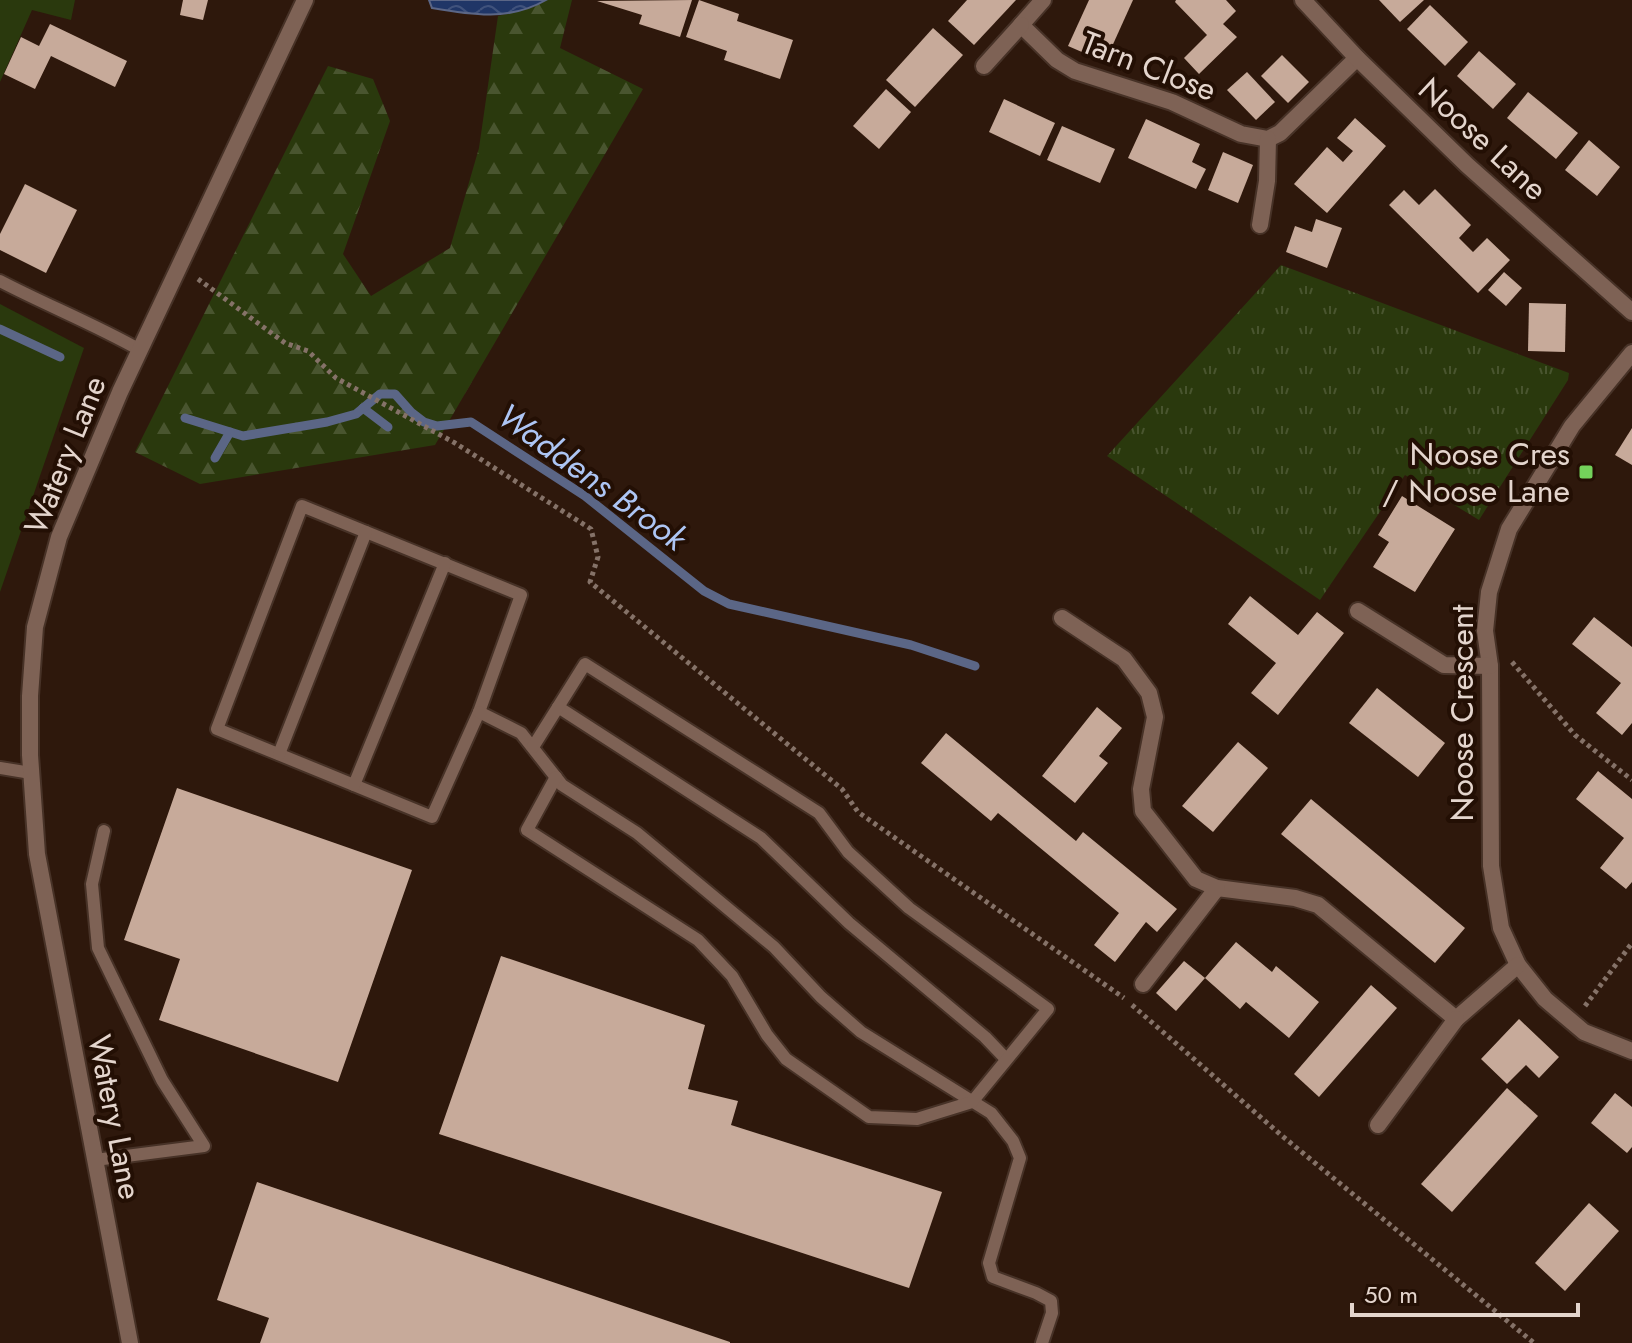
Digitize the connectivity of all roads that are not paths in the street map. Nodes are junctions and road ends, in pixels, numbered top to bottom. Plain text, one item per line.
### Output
1 (305, 0) edge
2 (1043, 0) edge
3 (1303, 0) edge
4 (1021, 25) junction
5 (1357, 58) junction
6 (984, 66) dead end
7 (1268, 139) junction
8 (1260, 225) dead end
9 (0, 281) edge
10 (1632, 312) edge
11 (140, 350) junction
12 (1632, 353) edge
13 (366, 532) junction
14 (445, 563) junction
15 (1358, 611) dead end
16 (1062, 618) dead end
17 (1490, 666) junction
18 (558, 707) junction
19 (479, 712) junction
20 (533, 747) junction
21 (279, 754) junction
22 (0, 768) edge
23 (31, 773) junction
24 (556, 777) junction
25 (354, 785) junction
26 (104, 831) dead end
27 (1217, 888) junction
28 (1518, 965) junction
29 (1143, 984) road end
30 (1456, 1019) junction
31 (1632, 1051) edge
32 (1006, 1059) junction
33 (972, 1102) junction
34 (1378, 1125) dead end
35 (95, 1160) junction
36 (130, 1343) edge
37 (1042, 1343) edge

1 - 11 street, Watery Lane
2 - 4 street
3 - 5 street, Noose Lane
4 - 6 street
4 - 7 street, Tarn Close
5 - 7 street
5 - 10 street, Noose Lane
7 - 8 street
9 - 11 lane
11 - 23 street, Watery Lane
12 - 17 street, Noose Crescent
13 - 14 lane
13 - 21 lane
13 - 21 lane
14 - 19 lane
14 - 25 lane
15 - 17 street
16 - 27 street
17 - 28 street, Noose Crescent
18 - 20 lane
18 - 32 lane
18 - 32 lane
19 - 20 lane
19 - 25 lane
20 - 24 lane
21 - 25 lane
22 - 23 lane
23 - 35 street, Watery Lane
24 - 33 lane
24 - 33 lane
26 - 35 lane
27 - 29 street
27 - 30 street
28 - 30 street
28 - 31 street, Noose Crescent
30 - 34 street
32 - 33 lane
33 - 37 lane
35 - 36 street, Watery Lane

